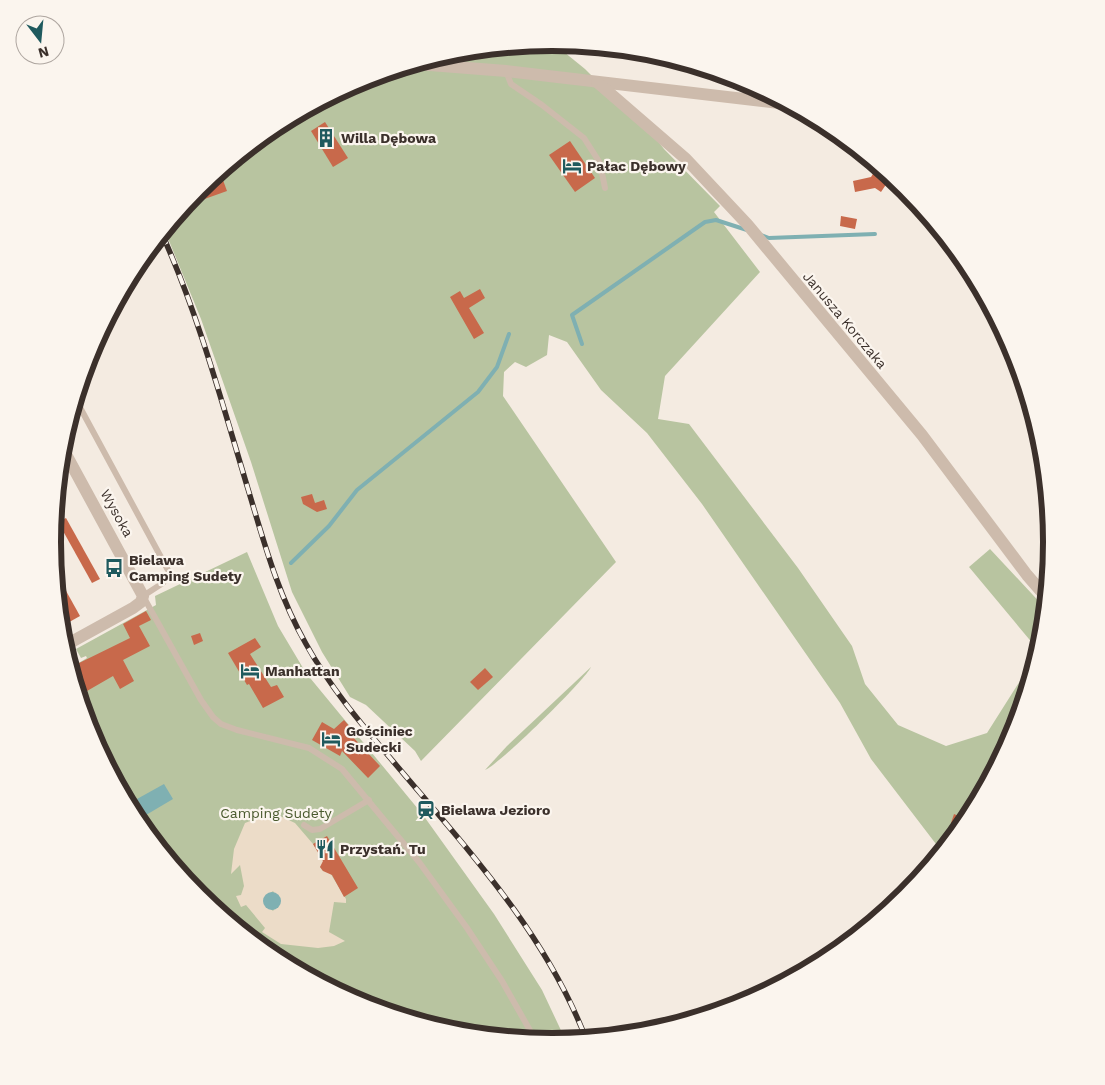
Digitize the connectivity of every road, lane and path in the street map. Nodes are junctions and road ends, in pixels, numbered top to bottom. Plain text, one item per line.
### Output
1 (436, 66) edge
2 (506, 71) junction
3 (598, 82) junction
4 (624, 85) junction
5 (770, 102) edge
6 (627, 108) junction
7 (605, 188) dead end
8 (80, 408) edge
9 (69, 459) edge
10 (1041, 592) edge
11 (143, 596) junction
12 (72, 642) edge
13 (369, 800) junction
14 (304, 825) dead end
15 (531, 1033) edge

1 - 2 street
2 - 3 street
2 - 7 lane
3 - 4 street
3 - 6 street, Janusza Korczaka
4 - 5 street
4 - 6 street
6 - 10 street, Janusza Korczaka
8 - 11 lane
9 - 11 street, Wysoka
11 - 12 street
11 - 13 lane
13 - 14 lane
13 - 15 lane

